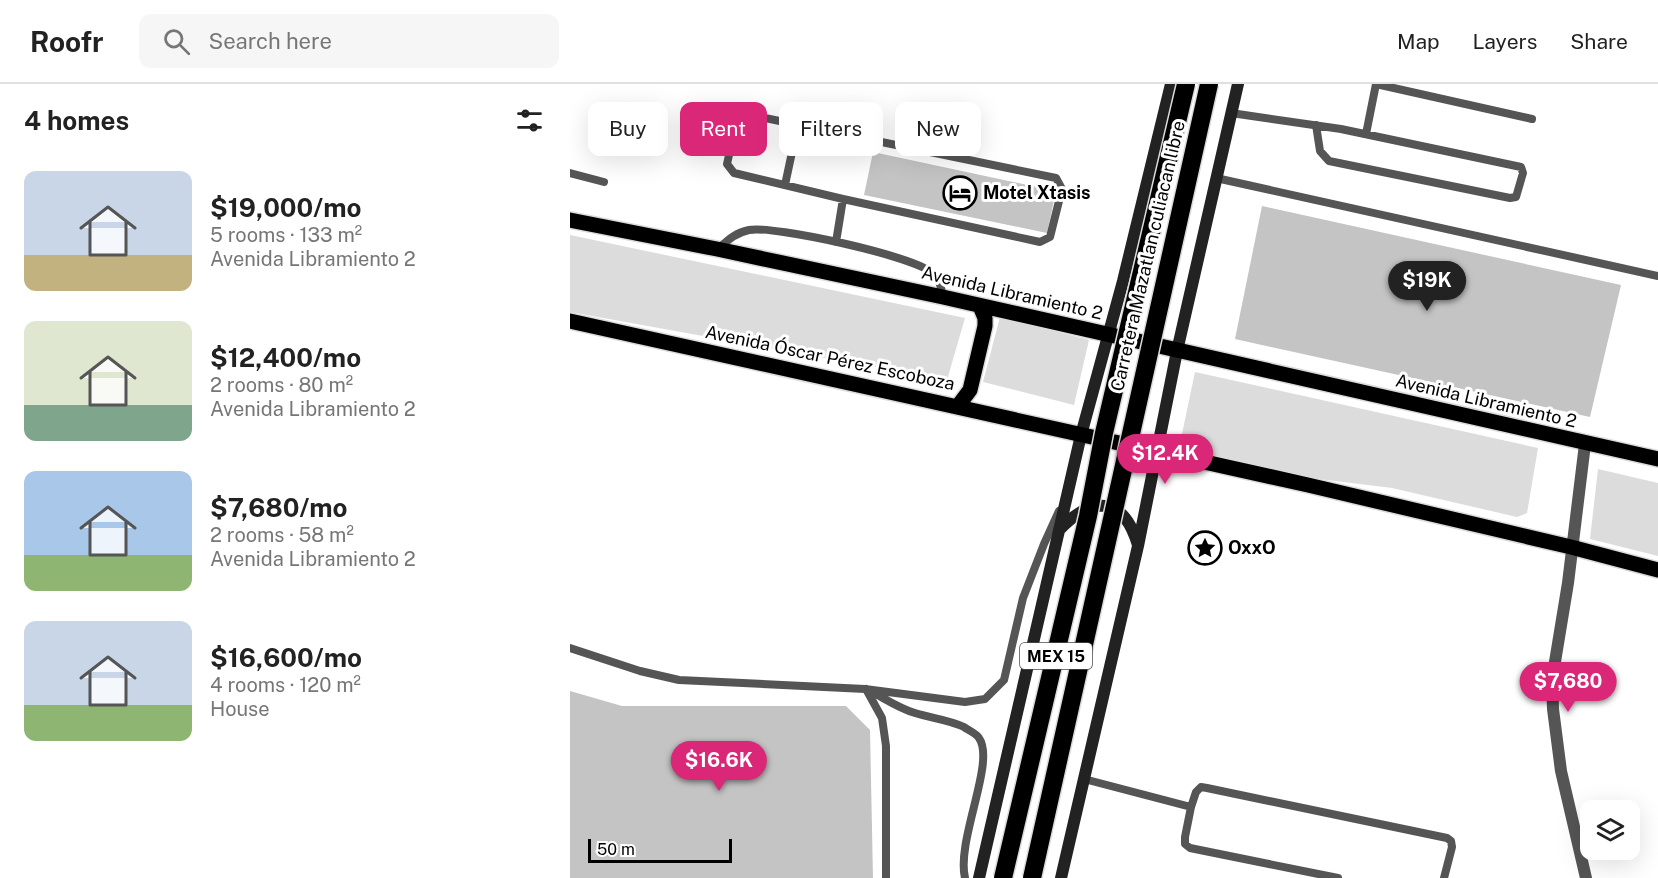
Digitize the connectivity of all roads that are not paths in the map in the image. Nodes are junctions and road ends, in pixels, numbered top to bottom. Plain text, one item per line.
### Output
1 (1171, 84) edge
2 (1186, 84) edge
3 (1209, 84) edge
4 (1238, 84) edge
5 (1376, 84) edge
6 (1231, 113) junction
7 (1532, 119) dead end
8 (779, 120) edge
9 (1316, 125) junction
10 (1366, 134) junction
11 (883, 142) edge
12 (791, 156) edge
13 (570, 174) edge
14 (1216, 178) junction
15 (604, 182) dead end
16 (785, 185) junction
17 (843, 199) junction
18 (570, 220) edge
19 (836, 242) junction
20 (717, 249) junction
21 (1658, 276) edge
22 (944, 297) junction
23 (980, 306) junction
24 (570, 321) edge
25 (1108, 335) junction
26 (1177, 351) junction
27 (958, 406) junction
28 (1081, 435) junction
29 (1585, 444) junction
30 (1156, 452) junction
31 (1658, 459) edge
32 (1066, 498) junction
33 (1059, 531) junction
34 (1138, 546) junction
35 (1571, 547) junction
36 (1658, 570) edge
37 (570, 648) edge
38 (865, 689) junction
39 (1084, 779) junction
40 (1191, 807) junction
41 (886, 878) edge
42 (965, 878) edge
43 (979, 878) edge
44 (1003, 878) edge
45 (1032, 878) edge
46 (1061, 878) edge
47 (1338, 878) edge
48 (1444, 878) edge
49 (1586, 878) edge

1 - 25 main road
2 - 44 highway, MEX 15, bridge
3 - 45 highway, Carretera Mazatlan culiacan libre / MEX 15, bridge
4 - 6 main road
5 - 7 lane
5 - 10 lane
6 - 9 lane
6 - 14 main road
8 - 16 lane
9 - 10 lane
9 - 10 lane
11 - 17 lane
12 - 16 lane
13 - 15 lane
14 - 21 lane
14 - 26 main road
16 - 17 lane
17 - 19 lane
18 - 20 main road, Avenida Libramiento 2
19 - 20 lane
19 - 22 lane
20 - 22 main road, Avenida Libramiento 2
22 - 23 main road, Avenida Libramiento 2
23 - 25 main road, Avenida Libramiento 2
23 - 27 main road
24 - 27 main road, Avenida Óscar Pérez Escoboza
25 - 26 main road, Avenida Libramiento 2
25 - 28 main road
26 - 29 main road, Avenida Libramiento 2
26 - 30 main road
27 - 28 main road, Avenida Óscar Pérez Escoboza
28 - 30 main road
28 - 32 main road
29 - 31 main road, Avenida Libramiento 2
29 - 35 street, Avenida Libramiento 2
30 - 34 main road
30 - 35 main road
32 - 33 main road
32 - 38 lane
33 - 34 main road
33 - 43 main road
34 - 39 main road
35 - 36 main road
35 - 49 street, Avenida Libramiento 2
37 - 38 lane
38 - 41 lane
38 - 42 lane
39 - 40 lane
39 - 46 main road
40 - 47 lane
40 - 48 lane

